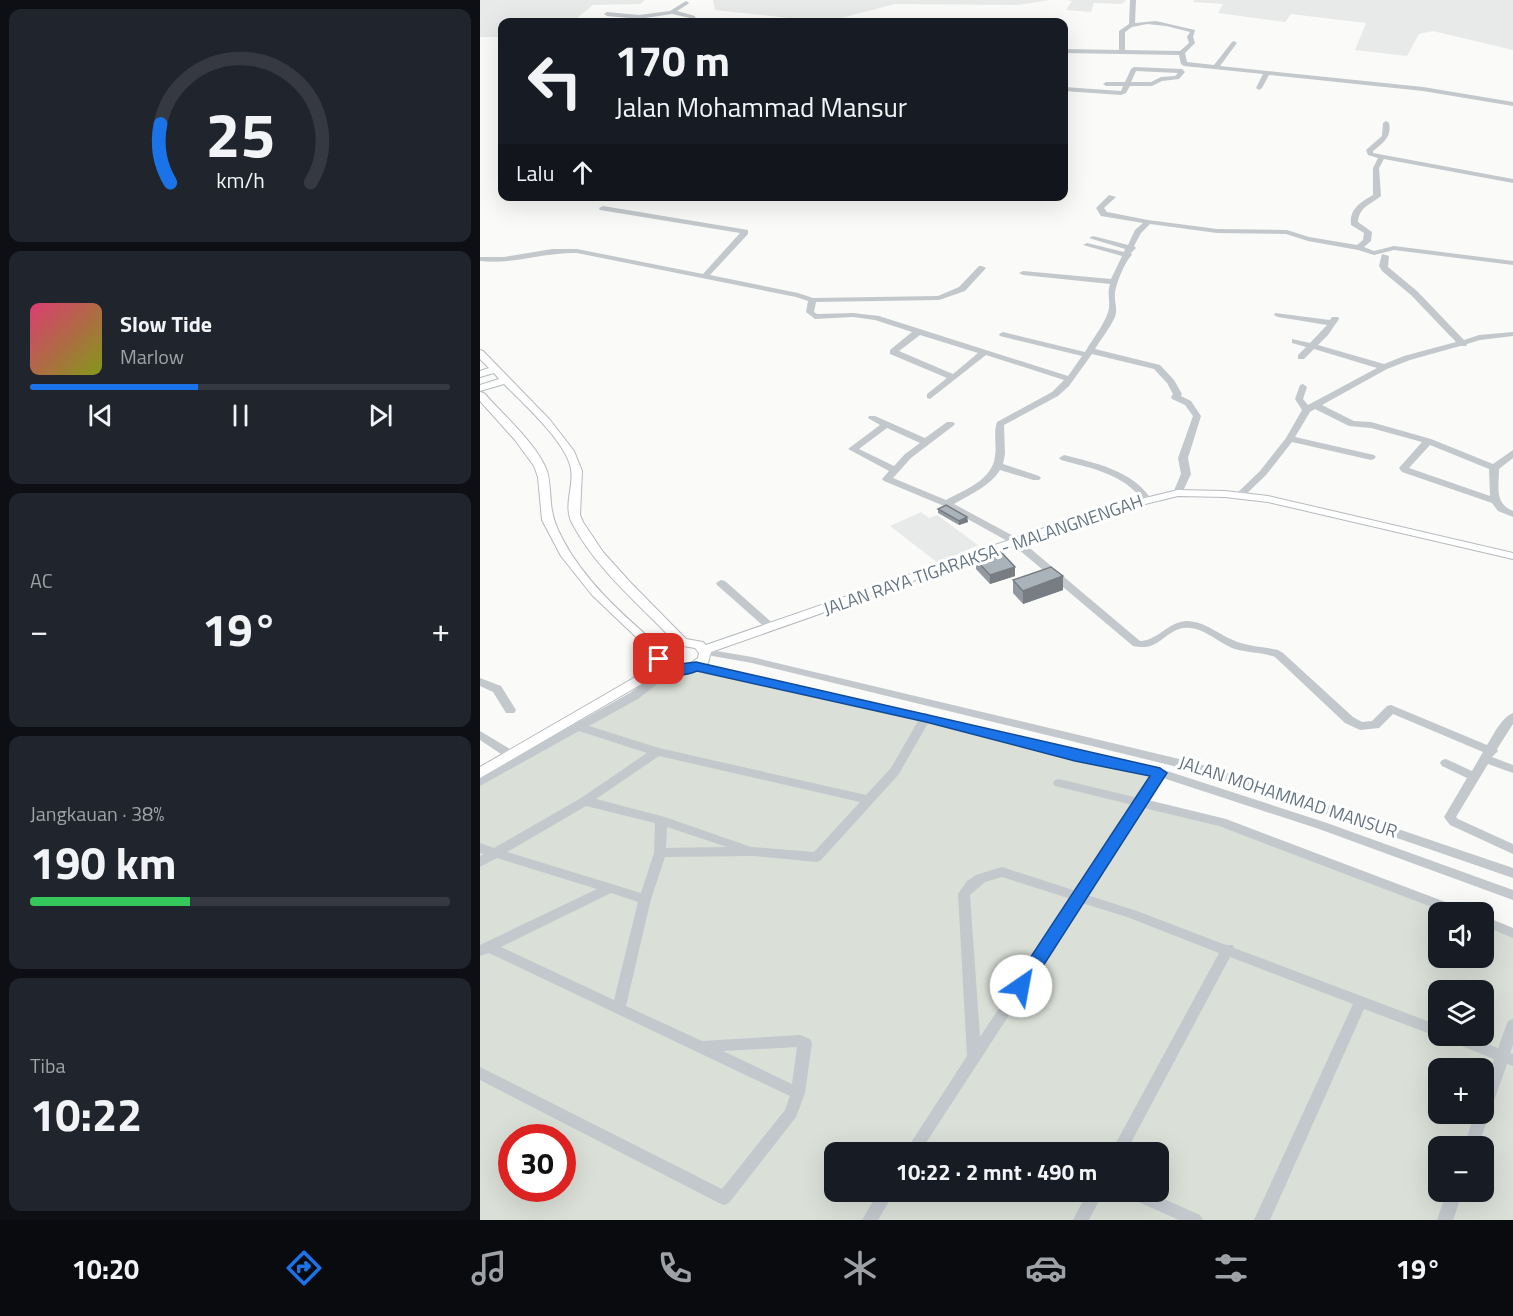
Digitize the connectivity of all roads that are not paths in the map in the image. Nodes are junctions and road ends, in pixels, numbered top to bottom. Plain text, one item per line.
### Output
1 (1133, 0) edge
2 (686, 3) dead end
3 (672, 12) junction
4 (607, 14) dead end
5 (692, 18) edge
6 (1132, 24) junction
7 (1234, 43) dead end
8 (1068, 51) edge
9 (1122, 51) junction
10 (1182, 53) junction
11 (1217, 66) junction
12 (1183, 68) junction
13 (1267, 72) junction
14 (1106, 84) dead end
15 (1127, 84) junction
16 (1259, 88) dead end
17 (1068, 89) edge
18 (1513, 104) edge
19 (1386, 123) dead end
20 (1382, 157) junction
21 (1513, 181) edge
22 (1112, 197) dead end
23 (603, 208) dead end
24 (1148, 222) junction
25 (1090, 241) dead end
26 (1359, 248) junction
27 (1130, 251) junction
28 (1385, 256) dead end
29 (480, 259) edge
30 (1513, 263) edge
31 (982, 268) dead end
32 (1023, 273) dead end
33 (705, 277) junction
34 (1115, 282) junction
35 (812, 300) junction
36 (1278, 315) dead end
37 (919, 331) junction
38 (1003, 334) dead end
39 (1513, 334) edge
40 (1295, 341) dead end
41 (1463, 344) junction
42 (1312, 346) junction
43 (985, 352) junction
44 (480, 353) edge
45 (1089, 353) junction
46 (1301, 357) dead end
47 (1383, 367) junction
48 (495, 370) junction
49 (480, 374) edge
50 (953, 377) junction
51 (1070, 379) junction
52 (505, 380) junction
53 (1303, 387) dead end
54 (480, 388) edge
55 (480, 395) edge
56 (930, 396) dead end
57 (1310, 408) junction
58 (872, 418) dead end
59 (950, 424) dead end
60 (885, 425) junction
61 (1290, 440) junction
62 (1428, 441) junction
63 (926, 442) junction
64 (1513, 453) edge
65 (1371, 457) dead end
66 (1064, 458) dead end
67 (999, 466) junction
68 (1494, 468) junction
69 (894, 470) junction
70 (1036, 478) dead end
71 (1178, 493) junction
72 (1238, 497) junction
73 (1146, 499) junction
74 (1495, 501) junction
75 (947, 504) junction
76 (1513, 513) edge
77 (1014, 541) junction
78 (1513, 556) edge
79 (721, 583) dead end
80 (772, 628) junction
81 (682, 642) junction
82 (705, 651) junction
83 (663, 662) junction
84 (696, 666) junction
85 (480, 682) edge
86 (510, 710) dead end
87 (926, 717) junction
88 (1513, 717) edge
89 (578, 727) junction
90 (480, 735) edge
91 (657, 753) junction
92 (512, 755) junction
93 (1489, 755) junction
94 (1446, 763) dead end
95 (1513, 769) edge
96 (480, 773) edge
97 (1160, 773) junction
98 (1475, 777) junction
99 (480, 782) edge
100 (1059, 783) dead end
101 (585, 801) junction
102 (868, 801) junction
103 (1140, 801) junction
104 (661, 820) junction
105 (480, 848) edge
106 (1513, 849) edge
107 (753, 851) junction
108 (660, 853) junction
109 (498, 854) junction
110 (480, 862) edge
111 (1513, 873) edge
112 (609, 889) junction
113 (1513, 895) edge
114 (1080, 896) junction
115 (645, 899) junction
116 (1433, 902) edge
117 (1494, 925) edge
118 (1513, 933) edge
119 (485, 949) edge
120 (1228, 949) junction
121 (1361, 1001) junction
122 (619, 1007) junction
123 (1513, 1025) edge
124 (1428, 1027) edge
125 (1477, 1046) edge
126 (699, 1047) junction
127 (974, 1058) junction
128 (1508, 1058) edge
129 (480, 1073) edge
130 (1494, 1088) edge
131 (798, 1093) junction
132 (919, 1142) edge
133 (1123, 1142) edge
134 (881, 1202) edge
135 (1090, 1202) edge
136 (1155, 1202) edge
137 (1451, 1202) edge
138 (870, 1220) edge
139 (1081, 1220) edge
140 (1196, 1220) edge
141 (1262, 1220) edge
142 (1445, 1220) edge

1 - 6 street
2 - 3 street
3 - 4 street
3 - 5 street
6 - 9 street
6 - 10 street
7 - 11 street
8 - 9 street
9 - 10 street
10 - 12 street
11 - 12 street
11 - 13 street
12 - 15 street
12 - 15 street
13 - 16 street
13 - 18 street
14 - 15 street
15 - 17 street
19 - 20 street
20 - 21 street
20 - 26 street
22 - 24 street
23 - 33 street
24 - 26 street
24 - 27 street
25 - 27 street
26 - 30 street
27 - 34 street
28 - 41 street
29 - 33 street
31 - 35 street
32 - 34 street
33 - 35 street
34 - 45 street
35 - 37 street
36 - 42 street
37 - 43 street
37 - 50 street
38 - 45 street
39 - 41 street
40 - 42 street
41 - 47 street
42 - 46 street
42 - 47 street
43 - 50 street
43 - 51 street
44 - 48 main road
45 - 51 street
45 - 71 street
47 - 57 street
48 - 49 main road
48 - 52 main road
50 - 56 street
51 - 67 street
52 - 54 main road
52 - 81 main road
53 - 57 street
55 - 83 main road
57 - 61 street
57 - 62 street
58 - 60 street
59 - 63 street
60 - 63 street
60 - 69 street
61 - 65 street
61 - 72 street
62 - 68 street
62 - 74 street
63 - 69 street
64 - 68 street
66 - 73 street
67 - 70 street
67 - 75 street
68 - 74 street
69 - 75 street
71 - 72 main road, JALAN RAYA TIGARAKSA - MALANGNENGAH
71 - 73 main road, JALAN RAYA TIGARAKSA - MALANGNENGAH
72 - 78 main road, JALAN RAYA TIGARAKSA - MALANGNENGAH
73 - 77 main road, JALAN RAYA TIGARAKSA - MALANGNENGAH
74 - 76 street
75 - 77 street
77 - 80 main road, JALAN RAYA TIGARAKSA - MALANGNENGAH
77 - 93 street
79 - 80 street
80 - 82 main road, JALAN RAYA TIGARAKSA - MALANGNENGAH
81 - 82 main road
81 - 83 main road
82 - 84 main road
82 - 111 street, JALAN MOHAMMAD MANSUR
83 - 84 main road
83 - 89 street
83 - 92 main road
84 - 87 street, JALAN MOHAMMAD MANSUR
85 - 86 street
87 - 97 street, JALAN MOHAMMAD MANSUR
87 - 102 street
88 - 93 street
89 - 91 street
89 - 99 street
90 - 92 street
91 - 101 street
91 - 102 street
92 - 96 main road
93 - 95 street
93 - 98 street
94 - 98 street
97 - 103 street
97 - 113 street, JALAN MOHAMMAD MANSUR
98 - 106 street
100 - 103 street
101 - 104 street
101 - 109 street
102 - 107 street
103 - 114 street
103 - 116 street
104 - 107 street
104 - 108 street
105 - 109 street
107 - 108 street
108 - 115 street
109 - 110 street
109 - 112 street
112 - 115 street
112 - 119 street
114 - 120 street
114 - 127 street
114 - 127 street
115 - 122 street
117 - 118 street
119 - 122 street
120 - 121 street
120 - 133 street
121 - 124 street
121 - 141 street
122 - 126 street
123 - 128 street
125 - 128 street
126 - 131 street
126 - 131 street
127 - 132 street
128 - 130 street
129 - 131 street
134 - 138 street
135 - 139 street
136 - 140 street
137 - 142 street

